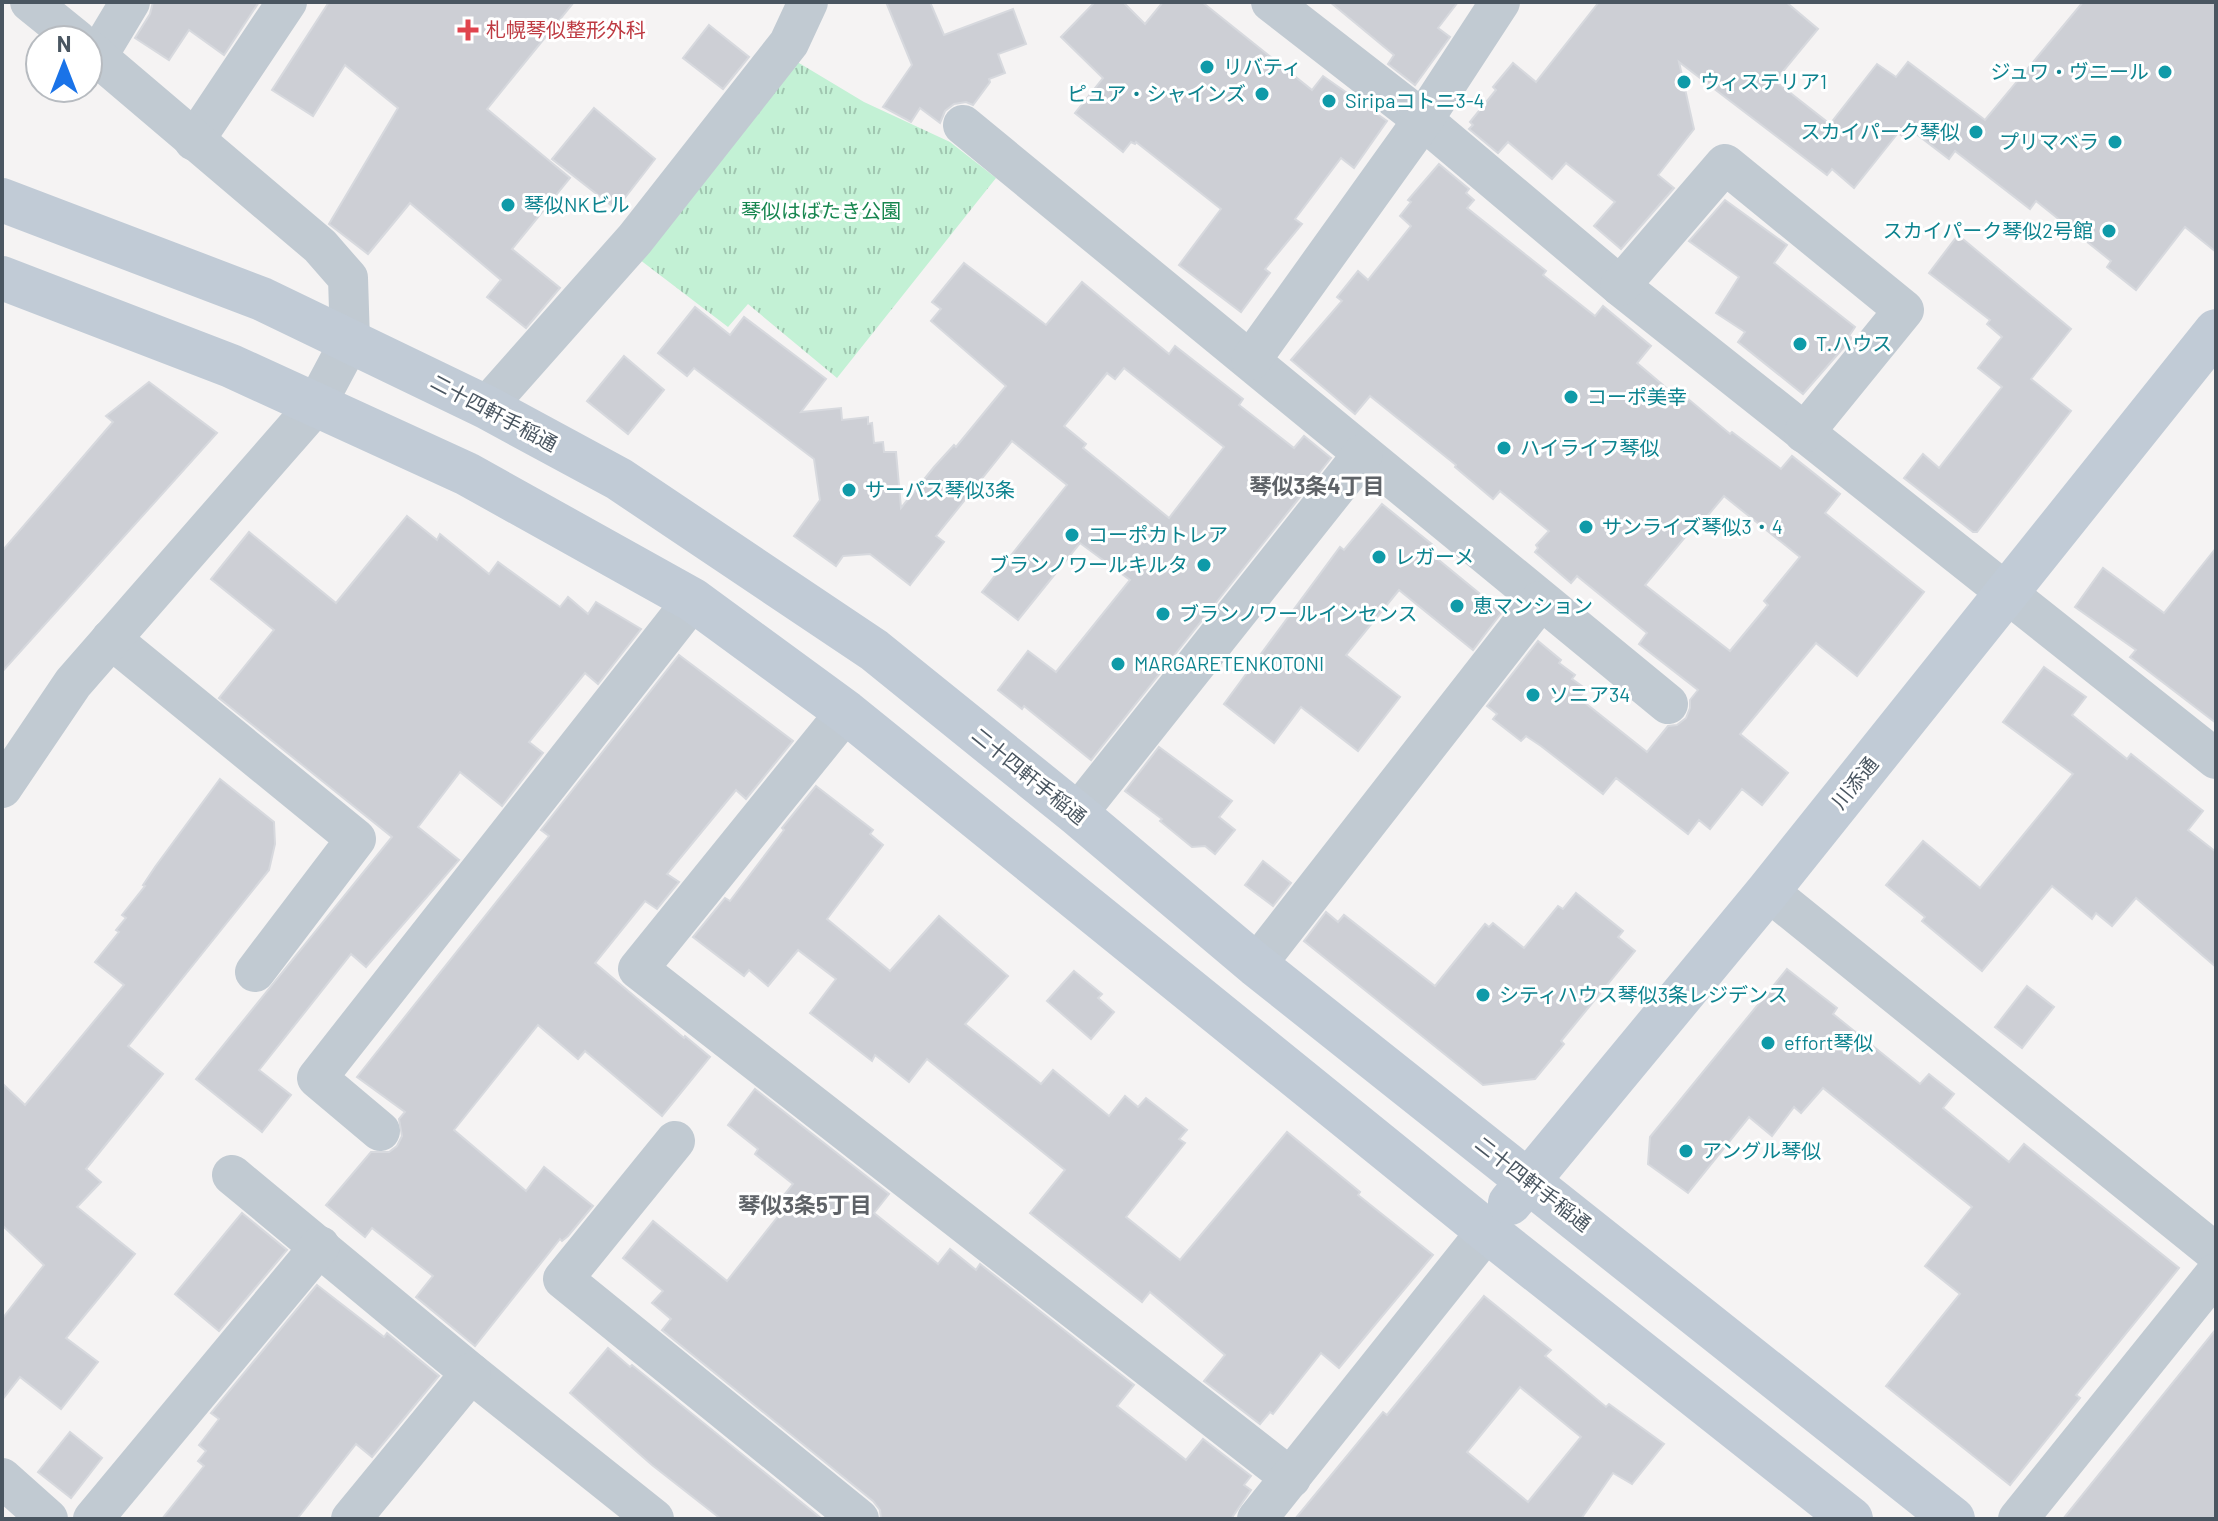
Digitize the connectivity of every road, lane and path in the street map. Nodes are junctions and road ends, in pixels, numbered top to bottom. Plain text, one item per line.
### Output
1 (30, 2) edge
2 (130, 2) edge
3 (287, 2) edge
4 (808, 2) edge
5 (1271, 2) edge
6 (1500, 2) edge
7 (57, 24) edge
8 (104, 30) edge
9 (104, 64) edge
10 (1423, 120) junction
11 (963, 125) dead end
12 (194, 141) junction
13 (2, 200) edge
14 (2, 278) edge
15 (1620, 286) junction
16 (2216, 331) edge
17 (350, 341) junction
18 (1251, 360) junction
19 (316, 405) junction
20 (486, 407) junction
21 (1804, 433) junction
22 (1363, 454) junction
23 (2008, 593) junction
24 (693, 600) junction
25 (1540, 601) junction
26 (111, 639) junction
27 (1668, 704) dead end
28 (846, 712) junction
29 (2216, 759) edge
30 (2, 788) edge
31 (1077, 814) junction
32 (1768, 891) junction
33 (1256, 965) junction
34 (255, 972) dead end
35 (380, 1131) dead end
36 (675, 1141) dead end
37 (232, 1175) dead end
38 (1528, 1181) junction
39 (1487, 1231) junction
40 (320, 1246) junction
41 (2216, 1253) edge
42 (2216, 1273) edge
43 (471, 1373) junction
44 (2, 1478) edge
45 (1291, 1478) junction
46 (48, 1519) edge
47 (93, 1519) edge
48 (351, 1519) edge
49 (654, 1519) edge
50 (859, 1519) edge
51 (1257, 1519) edge
52 (1851, 1519) edge
53 (1953, 1519) edge
54 (2018, 1519) edge

1 - 7 street
2 - 8 street
3 - 12 street
4 - 20 street
5 - 10 street
6 - 10 street
9 - 12 street
10 - 15 street
10 - 18 street
11 - 18 street
12 - 17 street
13 - 17 street, 二十四軒手稲通
14 - 19 street
15 - 21 street
15 - 21 street
16 - 23 street, 川添通
17 - 19 street
17 - 20 street, 二十四軒手稲通
18 - 22 street
19 - 24 street
19 - 26 street
20 - 31 street, 二十四軒手稲通
21 - 23 street
22 - 25 street
22 - 31 street
23 - 29 street
23 - 32 street, 川添通
24 - 28 street
24 - 35 street
25 - 27 street
25 - 33 street
26 - 30 street
26 - 34 street
28 - 39 street
28 - 45 street
31 - 33 street, 二十四軒手稲通
32 - 38 street, 川添通
32 - 41 street
33 - 38 street, 二十四軒手稲通
36 - 50 street
37 - 40 street
38 - 39 street, 川添通
38 - 53 street, 二十四軒手稲通
39 - 45 street
39 - 52 street
40 - 43 street
40 - 47 street
42 - 54 street
43 - 48 street
43 - 49 street
44 - 46 street
45 - 51 street

